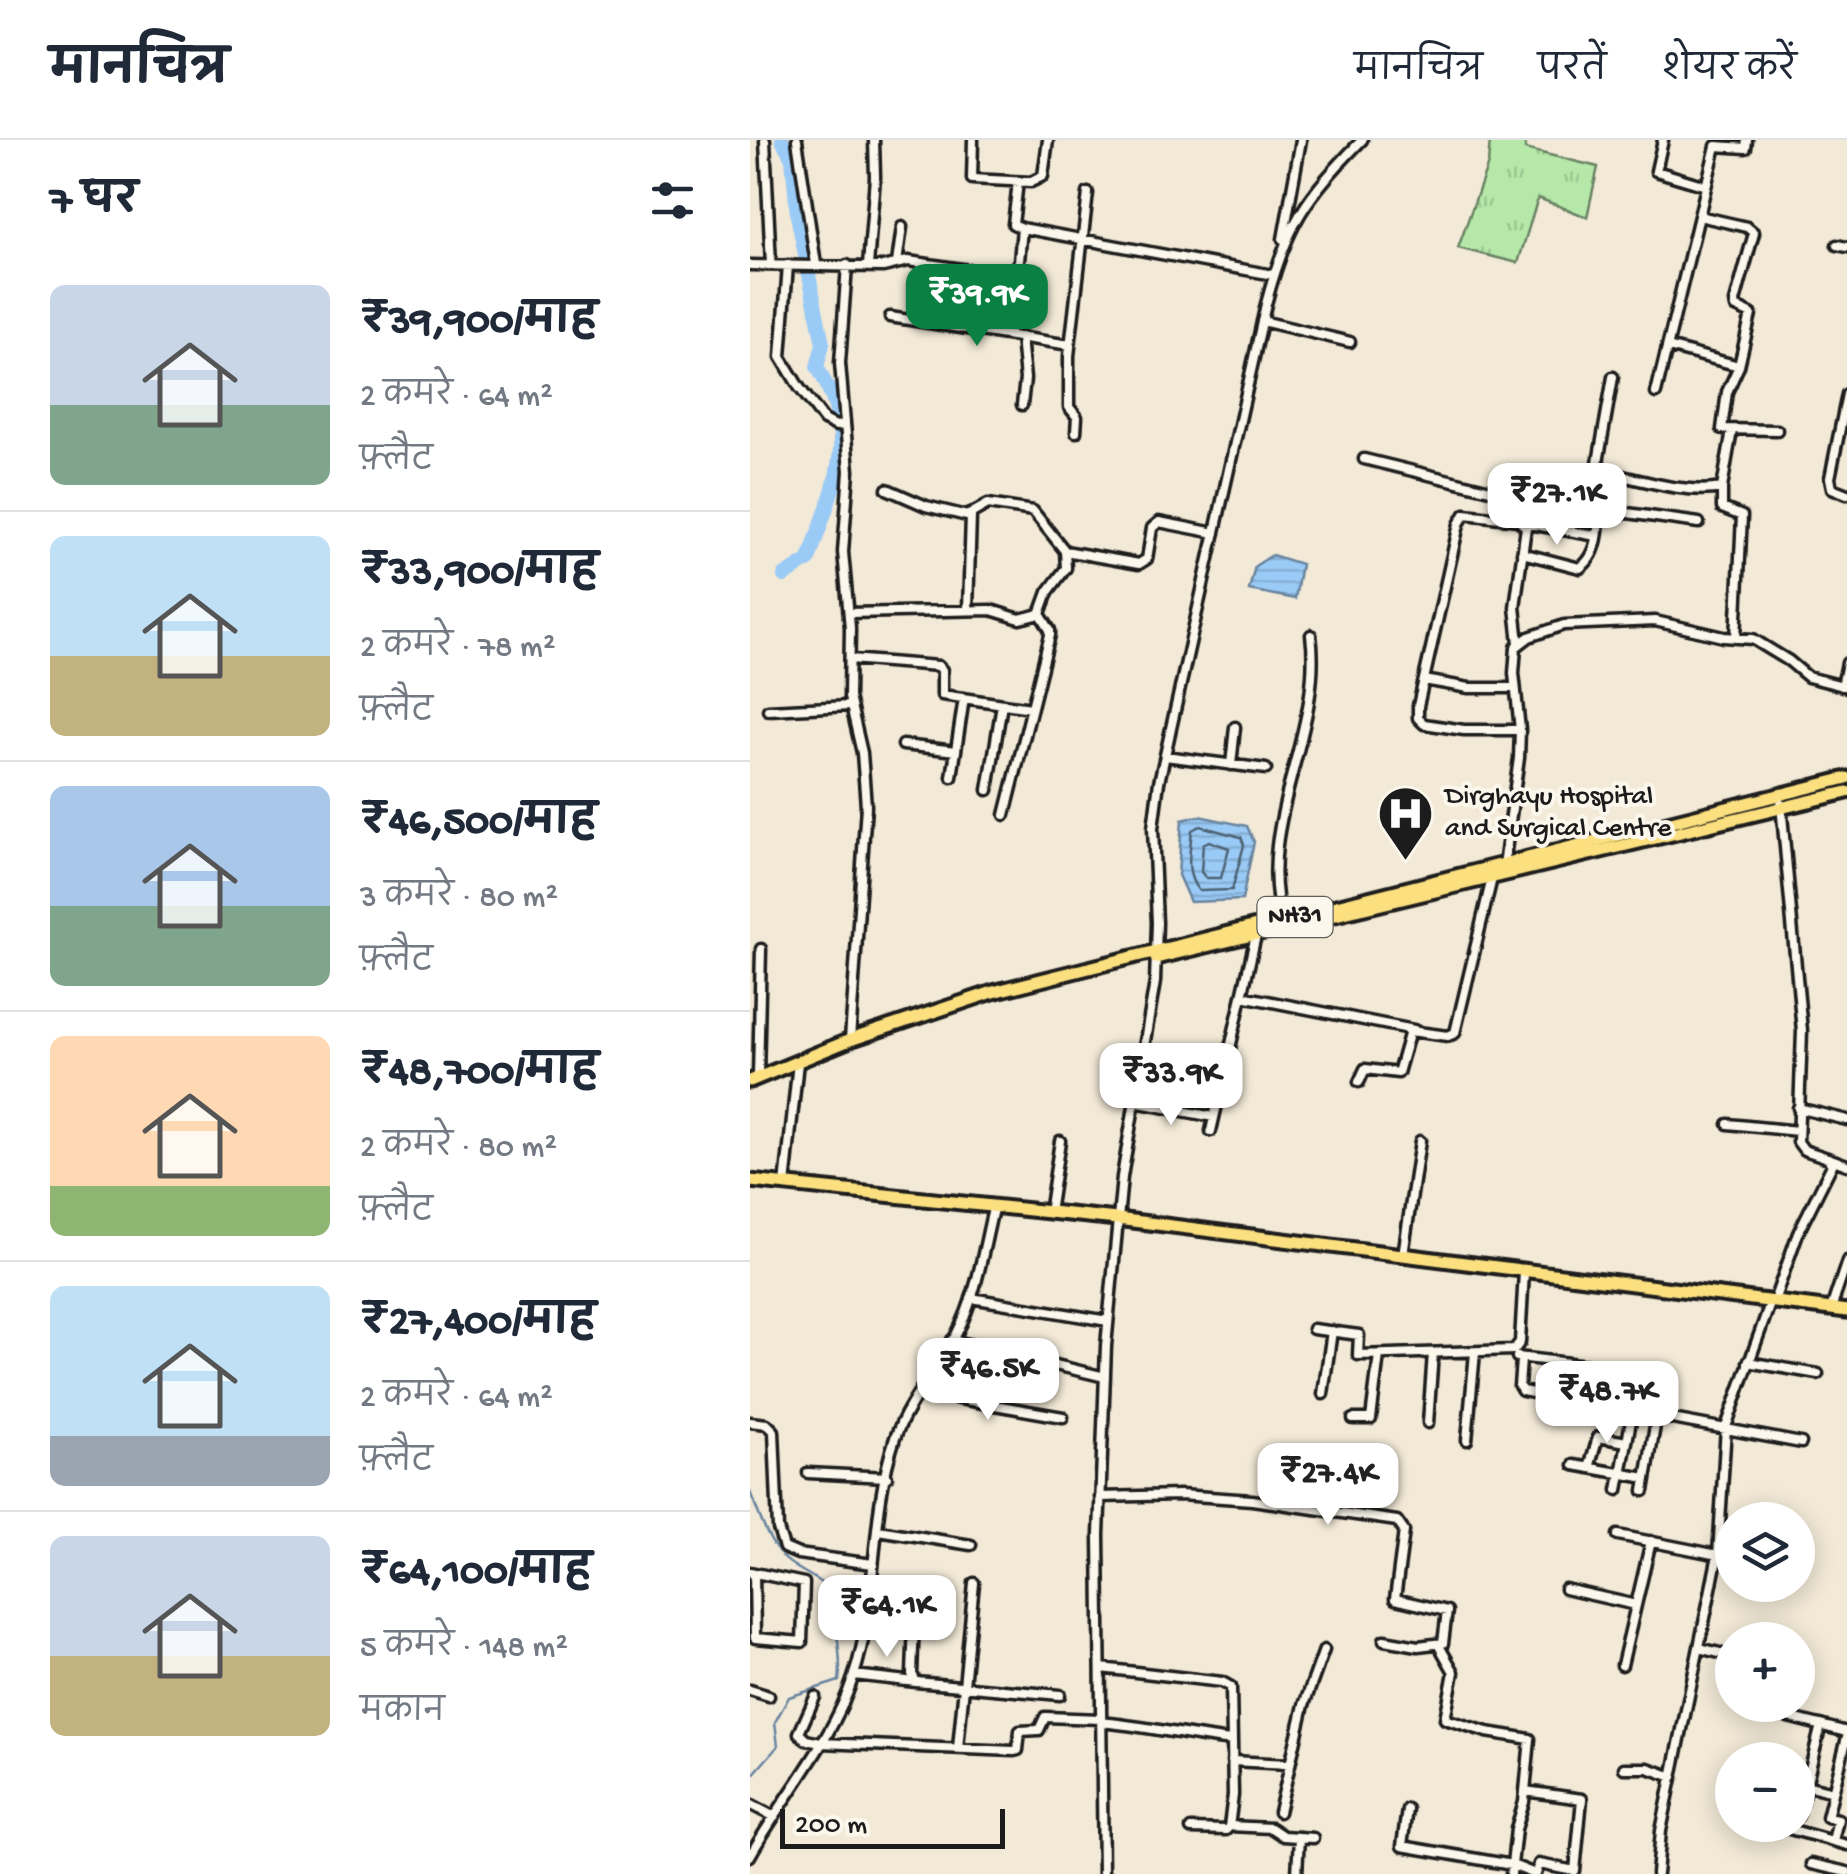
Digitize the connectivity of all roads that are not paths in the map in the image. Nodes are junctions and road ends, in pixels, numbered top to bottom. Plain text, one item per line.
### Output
1 (765, 140) edge
2 (797, 140) edge
3 (874, 140) edge
4 (974, 140) edge
5 (1048, 140) edge
6 (1301, 140) edge
7 (1362, 140) edge
8 (1663, 140) edge
9 (1748, 140) edge
10 (1018, 182) junction
11 (1706, 186) junction
12 (1088, 193) dead end
13 (1699, 216) junction
14 (902, 227) dead end
15 (1022, 228) junction
16 (1082, 239) junction
17 (1282, 248) junction
18 (897, 263) junction
19 (814, 264) junction
20 (771, 265) junction
21 (788, 265) junction
22 (750, 266) edge
23 (846, 266) junction
24 (868, 266) junction
25 (1273, 275) junction
26 (890, 317) dead end
27 (1262, 321) junction
28 (1020, 337) junction
29 (1350, 342) dead end
30 (1070, 345) junction
31 (1668, 347) junction
32 (1740, 366) junction
33 (1613, 378) dead end
34 (1656, 393) dead end
35 (1847, 394) edge
36 (1022, 405) dead end
37 (840, 426) junction
38 (1732, 430) junction
39 (1777, 430) dead end
40 (1076, 432) dead end
41 (1364, 459) dead end
42 (1599, 471) junction
43 (888, 488) dead end
44 (1722, 488) junction
45 (1847, 494) edge
46 (1600, 510) junction
47 (971, 516) junction
48 (1524, 523) junction
49 (1698, 523) dead end
50 (1216, 533) junction
51 (1597, 536) junction
52 (1065, 551) junction
53 (1522, 553) junction
54 (968, 610) junction
55 (848, 613) junction
56 (1040, 614) junction
57 (1311, 635) dead end
58 (1736, 638) junction
59 (1519, 643) junction
60 (850, 659) junction
61 (1847, 663) edge
62 (1424, 680) junction
63 (1844, 687) edge
64 (1515, 688) junction
65 (964, 698) junction
66 (1002, 704) junction
67 (850, 706) junction
68 (1031, 708) junction
69 (768, 710) dead end
70 (1235, 727) dead end
71 (1520, 730) junction
72 (903, 745) dead end
73 (956, 751) junction
74 (1164, 756) junction
75 (1231, 765) junction
76 (1266, 769) dead end
77 (952, 777) dead end
78 (1847, 778) edge
79 (988, 790) dead end
80 (1847, 792) edge
81 (1780, 800) junction
82 (1005, 815) dead end
83 (1504, 865) junction
84 (1492, 878) junction
85 (1282, 920) junction
86 (1257, 931) junction
87 (761, 949) dead end
88 (1158, 954) junction
89 (1242, 996) junction
90 (1414, 1030) junction
91 (850, 1040) junction
92 (797, 1065) junction
93 (754, 1079) edge
94 (1360, 1082) dead end
95 (750, 1089) edge
96 (1134, 1102) junction
97 (1798, 1108) junction
98 (1214, 1117) junction
99 (1847, 1120) edge
100 (1728, 1124) dead end
101 (1798, 1130) junction
102 (1211, 1131) dead end
103 (1060, 1141) dead end
104 (1420, 1141) dead end
105 (1828, 1158) junction
106 (1847, 1165) edge
107 (750, 1181) edge
108 (785, 1185) junction
109 (994, 1209) junction
110 (1049, 1214) junction
111 (1117, 1219) junction
112 (1402, 1256) junction
113 (1847, 1261) edge
114 (1524, 1272) junction
115 (971, 1298) junction
116 (1772, 1301) junction
117 (1831, 1309) junction
118 (1847, 1311) edge
119 (1108, 1321) junction
120 (1313, 1329) dead end
121 (1332, 1332) junction
122 (952, 1340) junction
123 (1517, 1348) junction
124 (1475, 1352) junction
125 (1433, 1354) junction
126 (1379, 1355) junction
127 (1521, 1360) junction
128 (1748, 1362) junction
129 (1604, 1367) dead end
130 (1818, 1374) dead end
131 (1105, 1376) junction
132 (920, 1392) junction
133 (1322, 1394) dead end
134 (1633, 1410) junction
135 (1656, 1414) junction
136 (1063, 1417) dead end
137 (1354, 1419) dead end
138 (750, 1422) edge
139 (1428, 1423) dead end
140 (1726, 1427) junction
141 (1467, 1440) dead end
142 (1627, 1442) junction
143 (1801, 1443) dead end
144 (1574, 1465) dead end
145 (1590, 1468) junction
146 (808, 1472) dead end
147 (1621, 1473) junction
148 (886, 1477) junction
149 (1646, 1478) junction
150 (1618, 1490) dead end
151 (1644, 1491) dead end
152 (1100, 1497) junction
153 (1721, 1502) edge
154 (878, 1530) junction
155 (1618, 1535) dead end
156 (1650, 1542) junction
157 (971, 1545) dead end
158 (1715, 1554) edge
159 (873, 1564) junction
160 (1715, 1570) edge
161 (752, 1573) edge
162 (974, 1584) dead end
163 (1566, 1588) dead end
164 (870, 1589) junction
165 (1636, 1604) junction
166 (1384, 1640) dead end
167 (1438, 1644) junction
168 (1699, 1648) junction
169 (1324, 1650) dead end
170 (1715, 1652) edge
171 (1622, 1665) dead end
172 (1101, 1668) junction
173 (854, 1675) junction
174 (916, 1682) junction
175 (964, 1686) junction
176 (750, 1690) edge
177 (1060, 1695) dead end
178 (769, 1696) dead end
179 (815, 1697) dead end
180 (1101, 1720) junction
181 (1808, 1722) edge
182 (1820, 1725) junction
183 (1847, 1734) edge
184 (1232, 1741) junction
185 (1815, 1742) edge
186 (821, 1743) junction
187 (958, 1748) junction
188 (1232, 1761) junction
189 (1289, 1764) junction
190 (1624, 1768) dead end
191 (1673, 1776) junction
192 (1815, 1787) edge
193 (1526, 1791) junction
194 (1833, 1792) junction
195 (750, 1804) edge
196 (1406, 1809) dead end
197 (1279, 1812) dead end
198 (773, 1816) junction
199 (1230, 1826) junction
200 (1190, 1829) dead end
201 (1815, 1835) edge
202 (1299, 1837) junction
203 (1313, 1838) dead end
204 (1833, 1841) junction
205 (1847, 1845) edge
206 (750, 1856) edge
207 (1811, 1864) dead end
208 (1512, 1869) edge
209 (1847, 1872) edge
210 (1103, 1874) edge
211 (1297, 1874) edge
212 (1536, 1874) edge
213 (1656, 1874) edge

1 - 20 street
2 - 19 street
3 - 24 street
4 - 10 street
5 - 10 street
6 - 17 street
7 - 17 street
8 - 11 street
9 - 11 street
10 - 15 street
11 - 13 street
12 - 16 street
13 - 31 street
13 - 32 street
14 - 18 street
15 - 16 street
15 - 18 street
16 - 25 street
16 - 30 street
17 - 25 street
18 - 24 street
19 - 21 street
19 - 23 street
20 - 21 street
20 - 22 street
21 - 37 street
23 - 24 street
23 - 37 street
25 - 27 street
26 - 28 street
27 - 29 street
27 - 50 street
28 - 30 street
28 - 36 street
30 - 40 street
31 - 32 street
31 - 34 street
32 - 38 street
33 - 42 street
35 - 45 street
37 - 55 street
38 - 39 street
38 - 44 street
41 - 46 street
42 - 44 street
42 - 46 street
43 - 47 street
44 - 58 street
46 - 49 street
46 - 51 street
47 - 52 street
47 - 54 street
48 - 51 street
48 - 53 street
48 - 62 street
50 - 52 street
50 - 74 street
51 - 53 street
52 - 56 street
53 - 59 street
54 - 55 street
54 - 56 street
55 - 60 street
56 - 68 street
57 - 85 street
58 - 59 street
58 - 63 street
59 - 64 street
60 - 65 street
60 - 67 street
61 - 63 street
62 - 64 street
62 - 71 street
64 - 71 street
65 - 66 street
65 - 73 street
66 - 68 street
66 - 79 street
67 - 69 street
67 - 91 street
68 - 82 street
70 - 75 street
71 - 83 street
72 - 73 street
73 - 77 street
74 - 75 street
74 - 88 street
75 - 76 street
78 - 81 main road, NH31
80 - 81 main road, NH31
81 - 83 main road, NH31
81 - 84 main road, NH31
81 - 97 street
83 - 85 main road, NH31
84 - 86 main road, NH31
84 - 90 street
85 - 86 main road, NH31
86 - 88 main road, NH31
86 - 89 street
87 - 93 street
88 - 91 main road, NH31
88 - 92 main road, NH31
88 - 96 street
89 - 90 street
89 - 98 street
90 - 94 street
91 - 92 main road, NH31
92 - 93 main road, NH31
92 - 95 main road, NH31
92 - 108 street
96 - 98 street
96 - 111 street
97 - 99 street
97 - 101 street
98 - 102 street
100 - 101 street
101 - 105 street
103 - 110 street
104 - 112 street
105 - 106 street
105 - 116 street
107 - 108 main road
108 - 109 main road
109 - 110 main road
109 - 115 street
110 - 111 main road
111 - 112 main road
111 - 119 street
112 - 114 main road
113 - 117 street
114 - 116 main road
114 - 123 street
115 - 119 street
115 - 122 street
116 - 117 main road
116 - 128 street
117 - 118 main road
119 - 131 street
120 - 121 street
121 - 126 street
121 - 133 street
122 - 131 street
122 - 132 street
123 - 124 street
123 - 127 street
124 - 125 street
124 - 141 street
125 - 126 street
125 - 139 street
126 - 137 street
127 - 129 street
127 - 134 street
128 - 130 street
128 - 140 street
131 - 152 street
132 - 136 street
132 - 148 street
134 - 135 street
134 - 142 street
135 - 140 street
135 - 149 street
138 - 159 street
140 - 143 street
140 - 153 street
142 - 145 street
142 - 147 street
144 - 145 street
145 - 147 street
146 - 148 street
147 - 149 street
147 - 150 street
148 - 154 street
149 - 151 street
152 - 167 street
152 - 172 street
154 - 157 street
154 - 159 street
155 - 156 street
156 - 158 street
156 - 165 street
159 - 164 street
160 - 168 street
161 - 161 street
162 - 175 street
163 - 165 street
164 - 173 street
164 - 174 street
165 - 171 street
166 - 167 street
167 - 193 street
168 - 170 street
168 - 191 street
169 - 189 street
172 - 180 street
172 - 184 street
173 - 174 street
173 - 186 street
174 - 175 street
175 - 177 street
175 - 187 street
176 - 178 street
179 - 186 street
180 - 184 street
180 - 187 street
180 - 210 street
181 - 182 street
182 - 183 street
182 - 185 street
183 - 194 street
184 - 188 street
186 - 187 street
186 - 198 street
188 - 189 street
188 - 199 street
189 - 197 street
190 - 191 street
191 - 213 street
192 - 194 street
193 - 208 street
193 - 212 street
194 - 204 street
195 - 198 street
196 - 208 street
198 - 206 street
199 - 200 street
199 - 202 street
201 - 204 street
202 - 203 street
202 - 211 street
204 - 205 street
207 - 209 street
208 - 212 street

